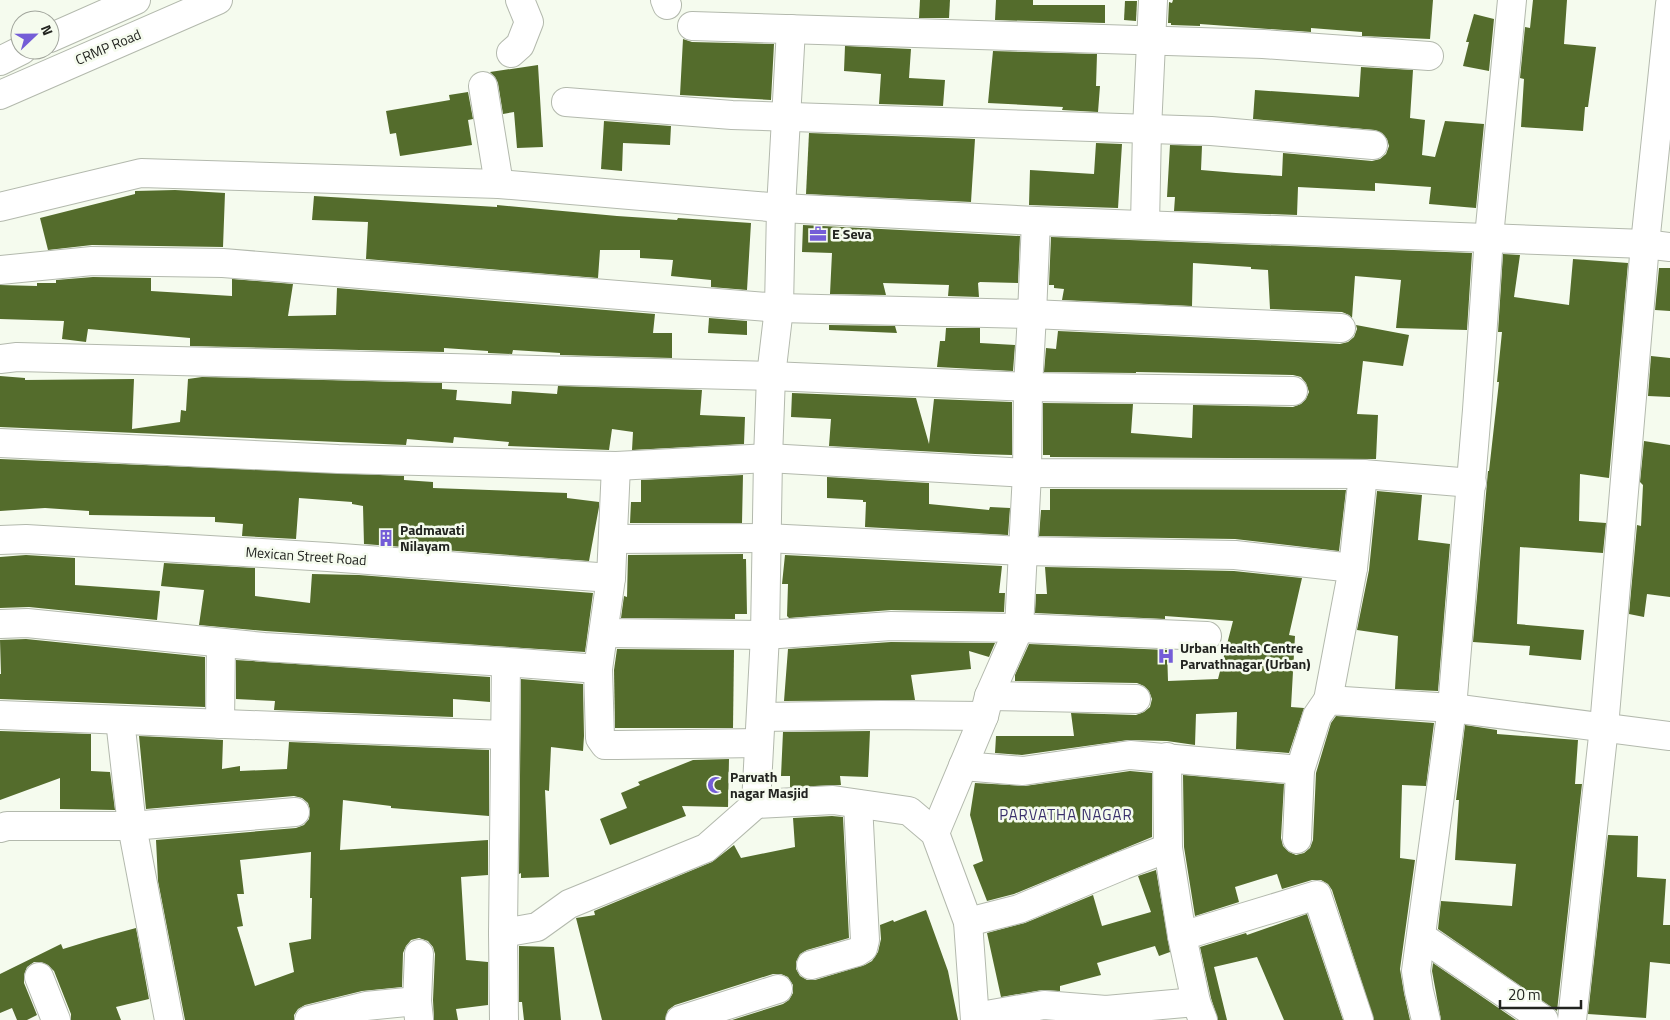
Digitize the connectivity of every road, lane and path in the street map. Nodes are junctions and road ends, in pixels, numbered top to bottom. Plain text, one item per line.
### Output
1 (136, 0) edge
2 (218, 0) edge
3 (520, 0) edge
4 (1153, 0) edge
5 (1512, 0) edge
6 (1670, 4) edge
7 (692, 26) dead end
8 (791, 29) junction
9 (60, 34) edge
10 (1151, 41) junction
11 (511, 52) dead end
12 (1429, 56) dead end
13 (484, 86) dead end
14 (0, 95) edge
15 (566, 102) dead end
16 (787, 117) junction
17 (1147, 129) junction
18 (1373, 145) dead end
19 (499, 184) junction
20 (0, 207) edge
21 (781, 208) junction
22 (1036, 221) junction
23 (1145, 225) junction
24 (1489, 237) junction
25 (1658, 245) edge
26 (0, 270) edge
27 (779, 308) junction
28 (1032, 314) junction
29 (1342, 328) dead end
30 (0, 359) edge
31 (771, 376) junction
32 (1028, 387) junction
33 (1293, 391) dead end
34 (0, 443) edge
35 (768, 458) junction
36 (616, 466) junction
37 (1027, 473) junction
38 (1363, 474) junction
39 (1472, 483) junction
40 (766, 538) junction
41 (0, 540) edge
42 (614, 540) junction
43 (1022, 550) junction
44 (1353, 568) junction
45 (611, 578) junction
46 (0, 624) edge
47 (1019, 628) junction
48 (604, 632) junction
49 (765, 635) junction
50 (1206, 636) dead end
51 (221, 643) junction
52 (506, 662) junction
53 (598, 670) junction
54 (1136, 699) dead end
55 (1328, 700) junction
56 (986, 706) junction
57 (1452, 708) junction
58 (0, 715) edge
59 (761, 716) junction
60 (120, 720) junction
61 (220, 724) junction
62 (1604, 727) junction
63 (504, 735) junction
64 (1670, 736) edge
65 (759, 743) junction
66 (1167, 757) junction
67 (963, 766) junction
68 (1300, 770) junction
69 (756, 804) junction
70 (858, 804) junction
71 (295, 812) dead end
72 (132, 826) junction
73 (0, 828) edge
74 (935, 833) junction
75 (1297, 839) dead end
76 (1168, 848) junction
77 (968, 922) junction
78 (503, 933) junction
79 (1182, 936) junction
80 (1422, 937) junction
81 (419, 954) dead end
82 (811, 965) dead end
83 (39, 977) dead end
84 (778, 990) dead end
85 (418, 1011) edge
86 (1199, 1011) edge
87 (697, 1018) edge
88 (975, 1018) edge
89 (166, 1019) edge
90 (56, 1020) edge
91 (309, 1020) edge
92 (504, 1020) edge
93 (1359, 1020) edge
94 (1426, 1020) edge
95 (1544, 1020) edge
96 (1572, 1020) edge

1 - 9 street
2 - 14 street, CRMP Road
3 - 11 street
4 - 10 street
5 - 24 street
6 - 25 street
7 - 8 street
8 - 10 street
8 - 16 street
10 - 12 street
10 - 17 street
13 - 19 street
15 - 16 street
16 - 17 street
16 - 21 street
17 - 18 street
17 - 23 street
19 - 20 street
19 - 21 street
21 - 22 street
21 - 27 street
22 - 23 street
22 - 28 street
23 - 24 street
24 - 25 street
24 - 39 street
25 - 62 street
26 - 27 street
27 - 28 street
27 - 31 street
28 - 29 street
28 - 32 street
30 - 31 street
31 - 32 street
31 - 35 street
32 - 33 street
32 - 37 street
34 - 36 street
35 - 36 street
35 - 37 street
35 - 40 street
36 - 42 street
37 - 38 street
37 - 43 street
38 - 39 street
38 - 44 street
39 - 57 street
40 - 42 street
40 - 43 street
40 - 49 street
41 - 45 street, Mexican Street Road
42 - 45 street
43 - 44 street
43 - 47 street
44 - 55 street
45 - 48 street
46 - 51 street
47 - 49 street
47 - 50 street
47 - 56 street
48 - 49 street
48 - 53 street
49 - 59 street
51 - 52 street
51 - 61 street
52 - 53 street
52 - 63 street
53 - 65 street
54 - 56 street
55 - 57 street
55 - 68 street
56 - 59 street
56 - 67 street
57 - 62 street
57 - 80 street
58 - 60 street
59 - 65 street
60 - 61 street
60 - 72 street
61 - 63 street
62 - 64 street
62 - 96 street
63 - 78 street
65 - 69 street
66 - 67 street
66 - 68 street
66 - 76 street
67 - 74 street
68 - 75 street
69 - 70 street
69 - 78 street
70 - 74 street
70 - 82 street
71 - 72 street
72 - 73 street
72 - 89 street
74 - 77 street
76 - 77 street
76 - 79 street
77 - 88 street
78 - 92 street
79 - 86 street
79 - 93 street
80 - 94 street
80 - 95 street
81 - 85 street
83 - 90 street
84 - 87 street
85 - 91 street
86 - 88 street

